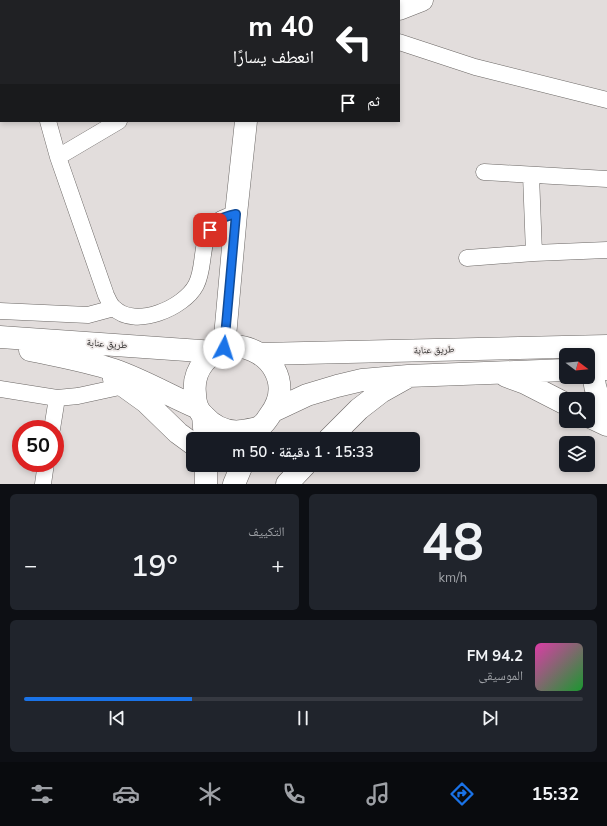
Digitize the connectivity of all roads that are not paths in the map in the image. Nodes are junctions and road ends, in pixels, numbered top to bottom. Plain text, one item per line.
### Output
1 (422, 0) edge
2 (400, 9) edge
3 (400, 42) edge
4 (607, 100) edge
5 (48, 122) edge
6 (117, 122) edge
7 (246, 122) edge
8 (58, 157) junction
9 (484, 172) dead end
10 (531, 175) junction
11 (607, 179) edge
12 (236, 214) junction
13 (607, 250) edge
14 (534, 253) junction
15 (467, 258) dead end
16 (114, 308) junction
17 (0, 311) edge
18 (0, 337) edge
19 (0, 343) edge
20 (606, 348) edge
21 (220, 350) junction
22 (261, 354) junction
23 (94, 364) junction
24 (596, 369) edge
25 (559, 370) edge
26 (497, 374) junction
27 (408, 376) junction
28 (124, 386) junction
29 (0, 389) edge
30 (57, 398) junction
31 (559, 400) edge
32 (607, 409) edge
33 (201, 412) junction
34 (53, 420) edge
35 (595, 420) edge
36 (263, 425) edge
37 (607, 426) edge
38 (204, 432) edge
39 (336, 432) edge
40 (186, 439) edge
41 (45, 472) edge
42 (206, 472) edge
43 (239, 472) edge
44 (298, 472) edge
45 (43, 484) edge
46 (206, 484) edge
47 (234, 484) edge
48 (287, 484) edge

1 - 2 main road
3 - 4 street
5 - 8 street
6 - 8 street
7 - 12 main road
8 - 16 street
9 - 10 street
10 - 11 street
10 - 14 street
12 - 16 street
12 - 21 main road
13 - 14 street
14 - 15 street
16 - 17 street
18 - 21 main road, طريق عنابة
19 - 23 main road, طريق عنابة
20 - 22 main road, طريق عنابة
20 - 24 main road
21 - 22 main road
21 - 33 main road
22 - 36 main road
23 - 28 main road
23 - 33 main road, طريق عنابة
24 - 32 main road
25 - 26 main road
26 - 27 main road
26 - 31 main road
27 - 36 main road
27 - 39 main road
28 - 30 street
28 - 40 main road
29 - 30 street
30 - 34 street
33 - 36 main road
33 - 38 main road
35 - 37 main road
41 - 45 street
42 - 46 main road
43 - 47 main road
44 - 48 main road

